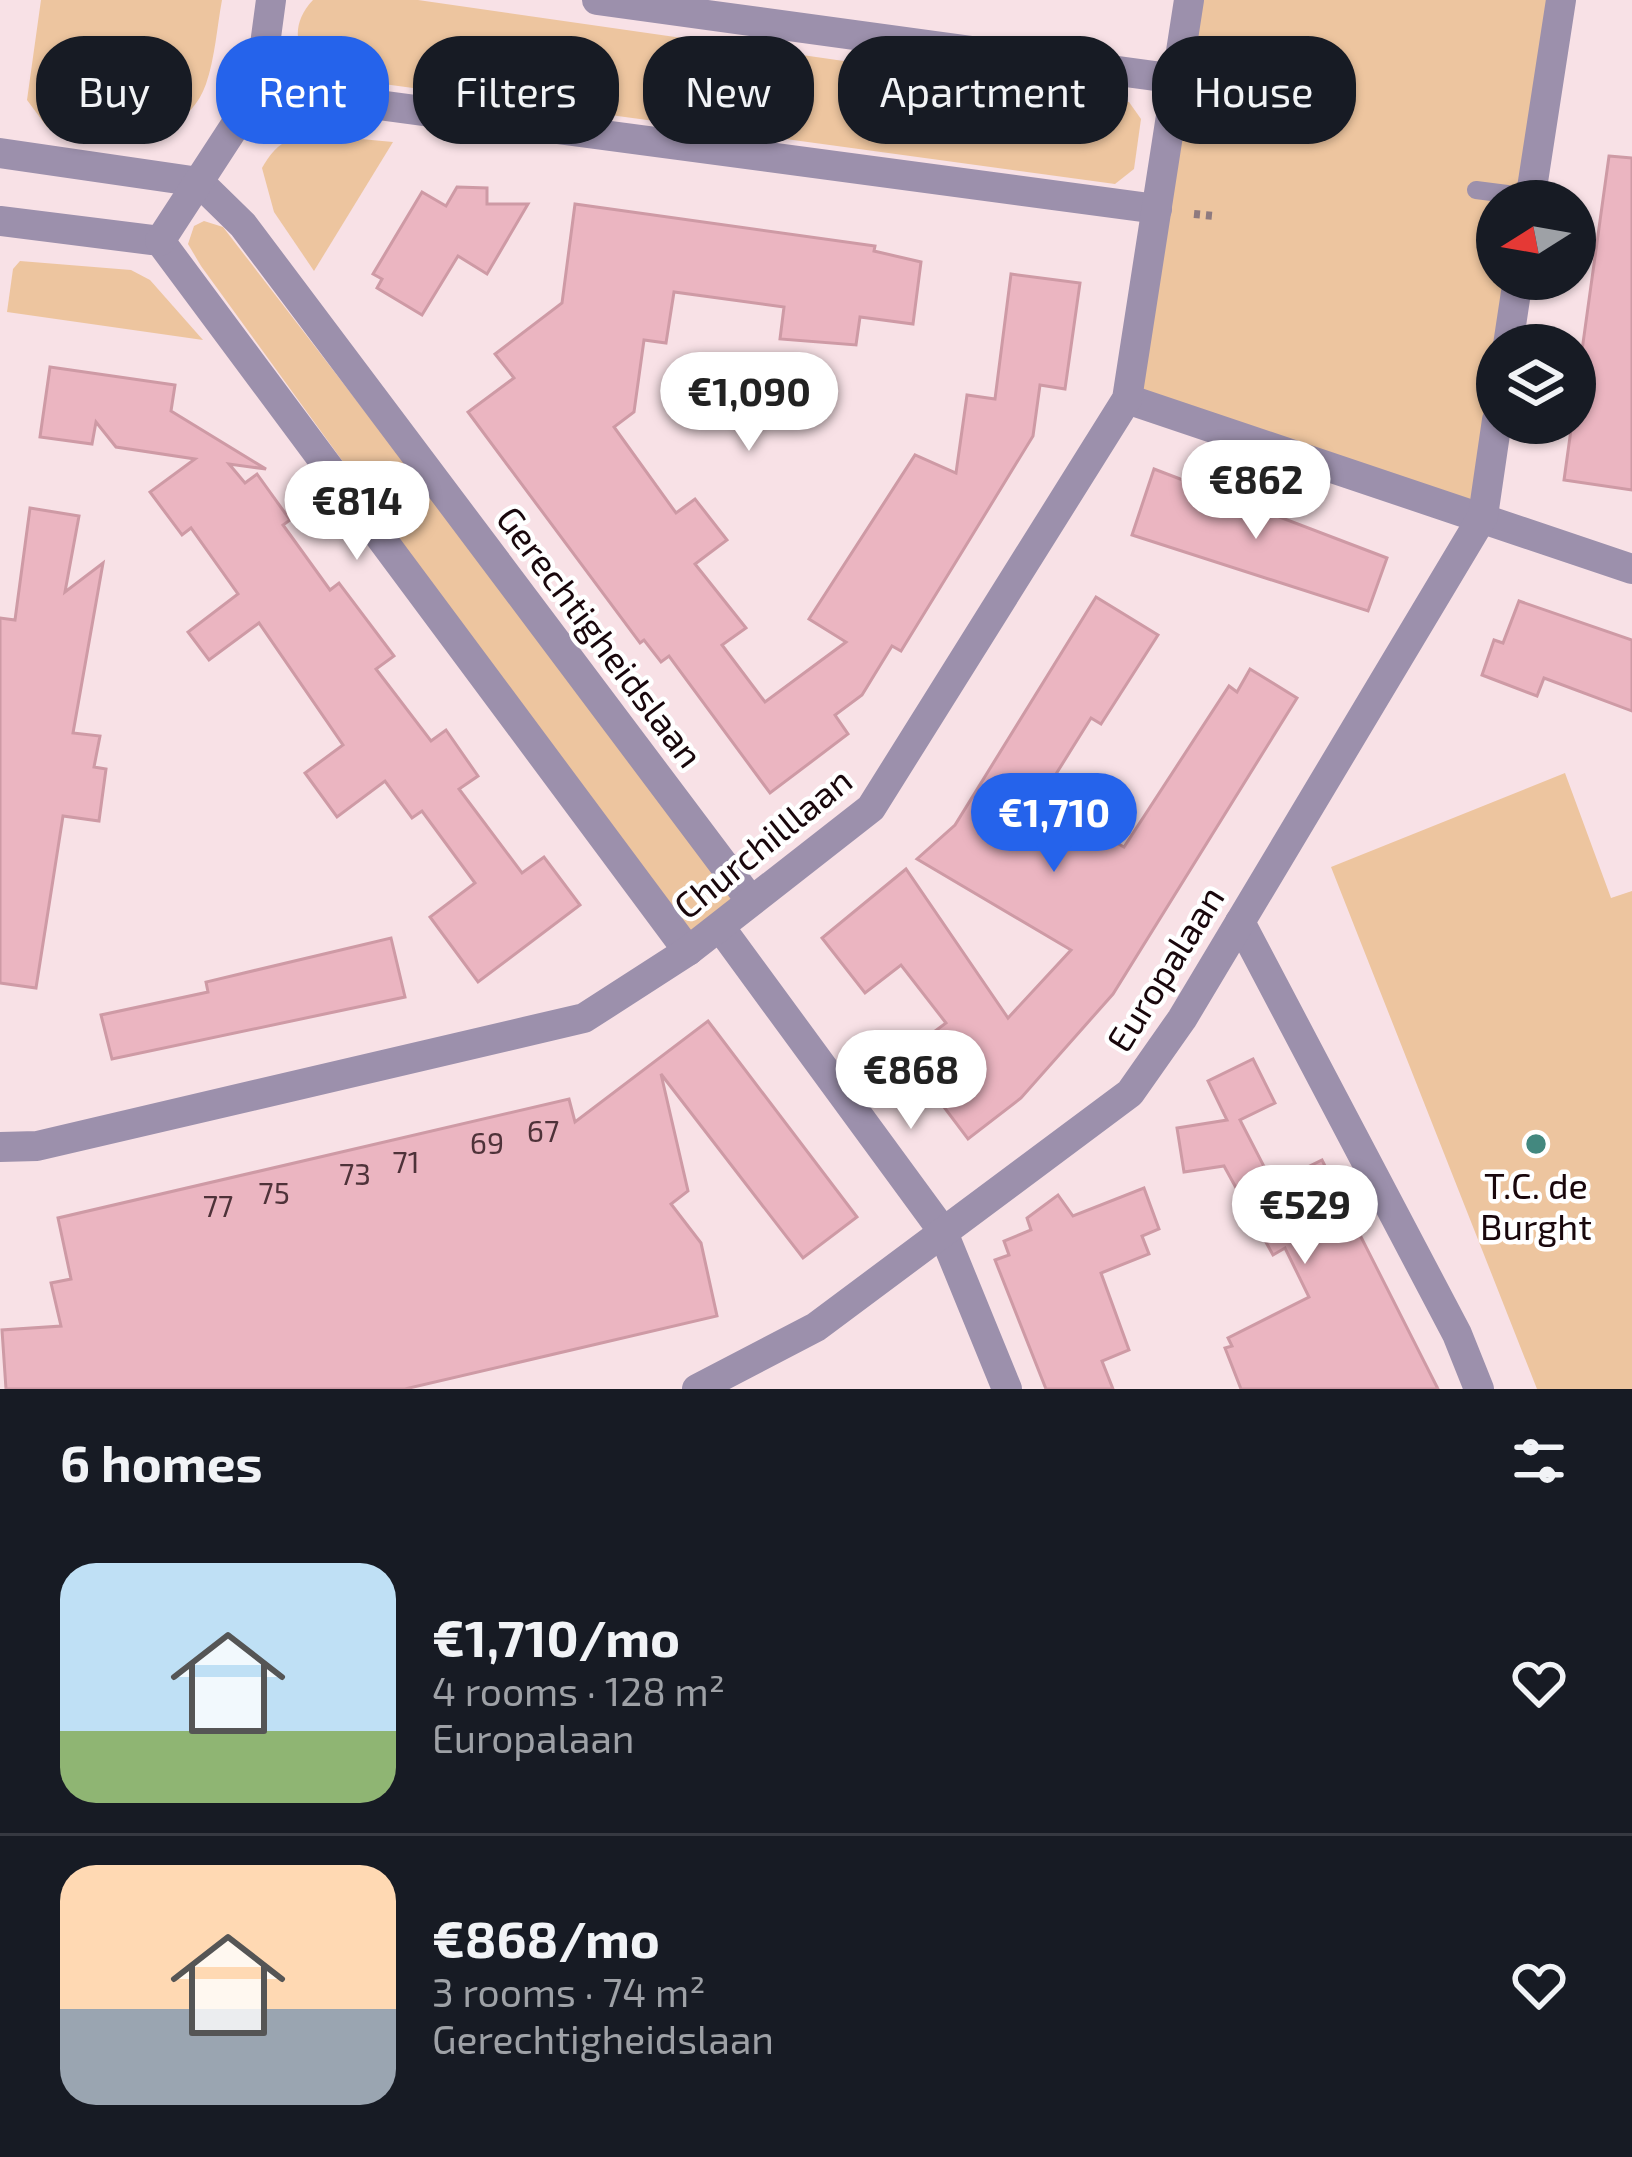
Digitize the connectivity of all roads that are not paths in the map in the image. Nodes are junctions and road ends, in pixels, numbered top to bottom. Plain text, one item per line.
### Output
1 (271, 0) edge
2 (597, 0) edge
3 (1189, 0) edge
4 (1561, 0) edge
5 (266, 36) edge
6 (1184, 36) edge
7 (1152, 76) edge
8 (389, 106) edge
9 (224, 144) edge
10 (1168, 144) edge
11 (0, 153) edge
12 (1533, 180) edge
13 (199, 182) junction
14 (1157, 209) junction
15 (0, 221) edge
16 (160, 241) junction
17 (1127, 399) junction
18 (1494, 444) edge
19 (1483, 516) junction
20 (1632, 569) edge
21 (751, 901) junction
22 (1240, 922) junction
23 (720, 927) junction
24 (688, 951) junction
25 (0, 1147) edge
26 (942, 1230) junction
27 (698, 1389) edge
28 (1007, 1389) edge
29 (1480, 1389) edge

1 - 5 street
2 - 7 street
3 - 6 street, Churchilllaan
4 - 12 street
8 - 14 street
9 - 13 street
10 - 14 street, Churchilllaan
11 - 13 street
13 - 16 street
13 - 21 street, Gerechtigheidslaan
14 - 17 street, Churchilllaan
15 - 16 street
16 - 24 street
17 - 19 street
17 - 21 street, Churchilllaan
18 - 19 street, Europalaan
19 - 20 street
19 - 22 street, Europalaan
21 - 23 street, Churchilllaan
22 - 26 street, Europalaan
22 - 29 street
23 - 24 street, Churchilllaan
23 - 26 street
24 - 25 street, Churchilllaan
26 - 27 street, Europalaan
26 - 28 street

